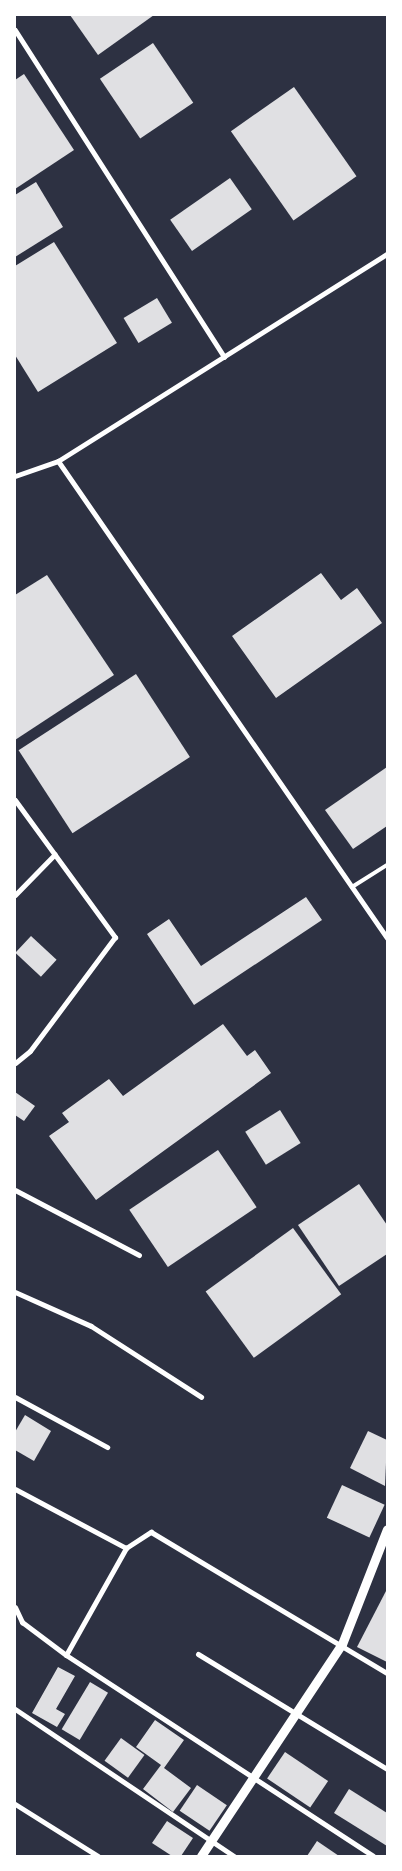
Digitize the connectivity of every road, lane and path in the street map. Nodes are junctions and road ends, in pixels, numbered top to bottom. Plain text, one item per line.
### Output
1 (15, 30) edge
2 (387, 254) edge
3 (224, 357) junction
4 (58, 461) junction
5 (15, 476) edge
6 (15, 800) edge
7 (55, 854) junction
8 (387, 865) edge
9 (352, 888) junction
10 (15, 895) edge
11 (387, 938) edge
12 (15, 1063) edge
13 (15, 1190) edge
14 (139, 1255) dead end
15 (15, 1292) edge
16 (15, 1397) edge
17 (201, 1397) dead end
18 (107, 1447) dead end
19 (15, 1490) edge
20 (387, 1529) edge
21 (126, 1548) junction
22 (15, 1607) edge
23 (342, 1644) junction
24 (198, 1654) dead end
25 (66, 1655) junction
26 (387, 1673) edge
27 (15, 1709) edge
28 (298, 1715) junction
29 (387, 1769) edge
30 (254, 1778) junction
31 (15, 1804) edge
32 (211, 1841) junction
33 (98, 1856) edge
34 (201, 1856) edge
35 (234, 1856) edge
36 (373, 1856) edge

1 - 3 street
2 - 3 street
3 - 4 street
4 - 5 street
4 - 9 street
6 - 7 street
7 - 10 street
7 - 12 street
8 - 9 lane
9 - 11 street
13 - 14 street
15 - 17 street
16 - 18 street
19 - 21 street
20 - 23 street
21 - 23 street
21 - 25 street
22 - 25 street
23 - 26 street
23 - 28 street
24 - 28 street
25 - 30 street
27 - 32 street
28 - 29 street
28 - 30 street
30 - 32 street
30 - 36 street
31 - 33 street
32 - 34 street
32 - 35 street

